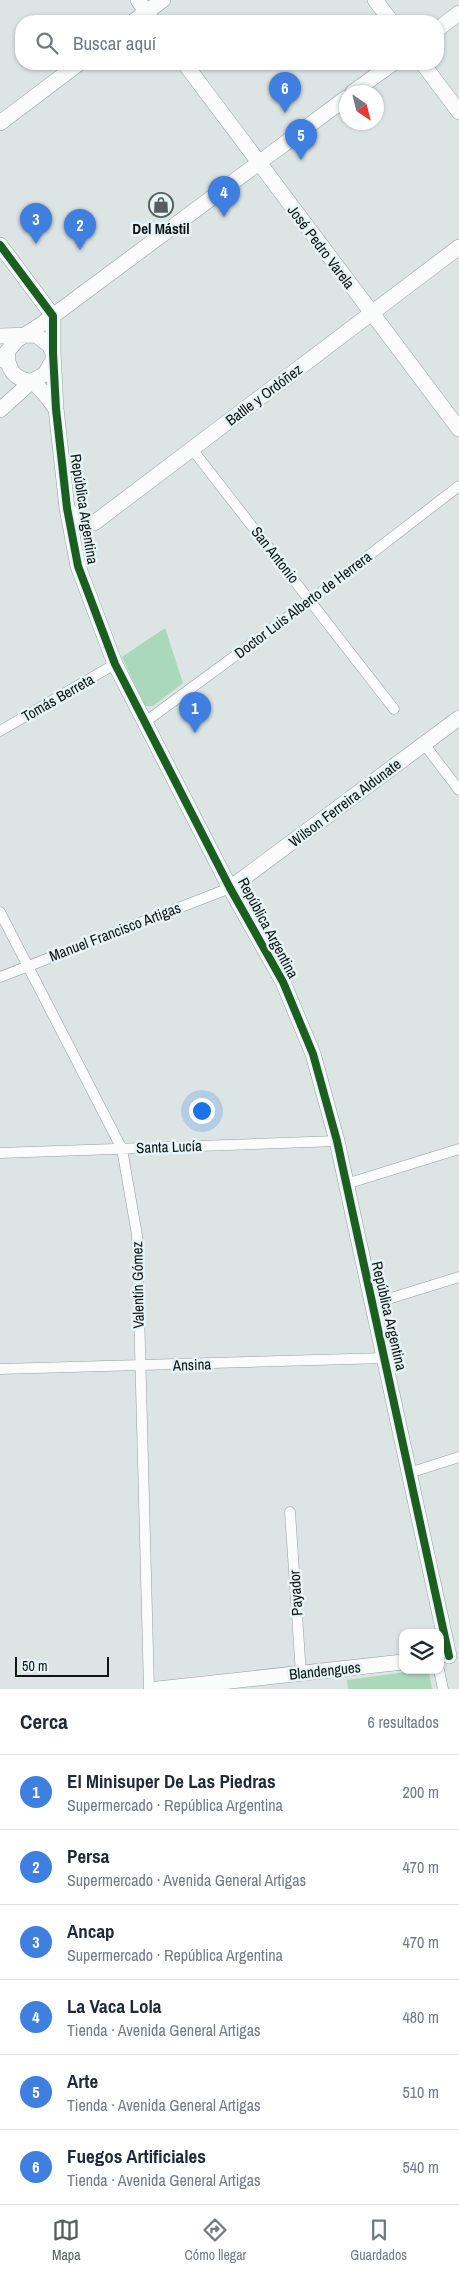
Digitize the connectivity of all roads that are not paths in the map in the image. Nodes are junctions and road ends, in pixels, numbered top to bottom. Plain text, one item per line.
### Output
1 (163, 0) edge
2 (375, 0) edge
3 (459, 13) edge
4 (143, 14) edge
5 (386, 15) edge
6 (444, 24) edge
7 (70, 70) edge
8 (189, 70) edge
9 (384, 70) edge
10 (428, 70) edge
11 (364, 85) edge
12 (339, 103) edge
13 (459, 112) edge
14 (0, 123) edge
15 (259, 164) junction
16 (0, 245) edge
17 (459, 247) edge
18 (372, 313) junction
19 (53, 316) junction
20 (0, 336) edge
21 (26, 336) junction
22 (3, 353) edge
23 (53, 353) junction
24 (32, 381) junction
25 (56, 409) junction
26 (0, 410) edge
27 (459, 429) edge
28 (192, 449) junction
29 (459, 486) edge
30 (68, 508) junction
31 (94, 522) junction
32 (75, 548) junction
33 (311, 600) junction
34 (115, 664) junction
35 (394, 709) dead end
36 (459, 718) edge
37 (145, 722) junction
38 (0, 731) edge
39 (424, 744) junction
40 (459, 790) edge
41 (230, 888) junction
42 (0, 912) edge
43 (28, 966) junction
44 (0, 977) edge
45 (337, 1140) junction
46 (122, 1149) junction
47 (459, 1149) edge
48 (0, 1153) edge
49 (346, 1184) junction
50 (459, 1277) edge
51 (372, 1304) junction
52 (385, 1358) junction
53 (139, 1367) junction
54 (0, 1370) edge
55 (459, 1457) edge
56 (409, 1474) junction
57 (290, 1512) dead end
58 (449, 1656) edge
59 (399, 1662) edge
60 (302, 1674) junction
61 (440, 1674) edge
62 (149, 1689) edge
63 (158, 1689) edge
64 (443, 1689) edge

1 - 4 street
2 - 5 street
3 - 6 street
7 - 14 street
8 - 15 street, José Pedro Varela
9 - 11 street
10 - 13 street
12 - 15 street
15 - 18 street, José Pedro Varela
15 - 19 street
16 - 19 street
17 - 18 street, Batlle y Ordóñez
18 - 27 street, José Pedro Varela
18 - 28 street, Batlle y Ordóñez
19 - 21 street
19 - 23 street, República Argentina
20 - 21 street
21 - 22 street
21 - 23 street
22 - 24 street
23 - 24 street
23 - 25 street, República Argentina
24 - 25 street
24 - 26 street
25 - 30 street, República Argentina
28 - 31 street, Batlle y Ordóñez
28 - 33 street, San Antonio
29 - 33 street, Doctor Luis Alberto de Herrera
30 - 31 street
30 - 32 street, República Argentina
31 - 32 street, Batlle y Ordóñez
32 - 34 street, República Argentina
33 - 35 street, San Antonio
33 - 37 street, Doctor Luis Alberto de Herrera
34 - 37 street, República Argentina
34 - 38 street, Tomás Berreta
36 - 39 street, Wilson Ferreira Aldunate
37 - 41 street, República Argentina
39 - 40 street
39 - 41 street, Wilson Ferreira Aldunate
41 - 43 street, Manuel Francisco Artigas
41 - 45 street, República Argentina
42 - 43 street, Valentín Gómez
43 - 44 street, Manuel Francisco Artigas
43 - 46 street, Valentín Gómez
45 - 46 street, Santa Lucía
45 - 49 street, República Argentina
46 - 48 street, Santa Lucía
46 - 53 street, Valentín Gómez
47 - 49 street
49 - 51 street, República Argentina
50 - 51 street
51 - 52 street, República Argentina
52 - 53 street, Ansina
52 - 56 street, República Argentina
53 - 54 street, Ansina
53 - 62 street, Valentín Gómez
55 - 56 street
56 - 58 street, República Argentina
57 - 60 street, Payador
59 - 60 street, Blandengues
60 - 63 street, Blandengues
61 - 64 street

